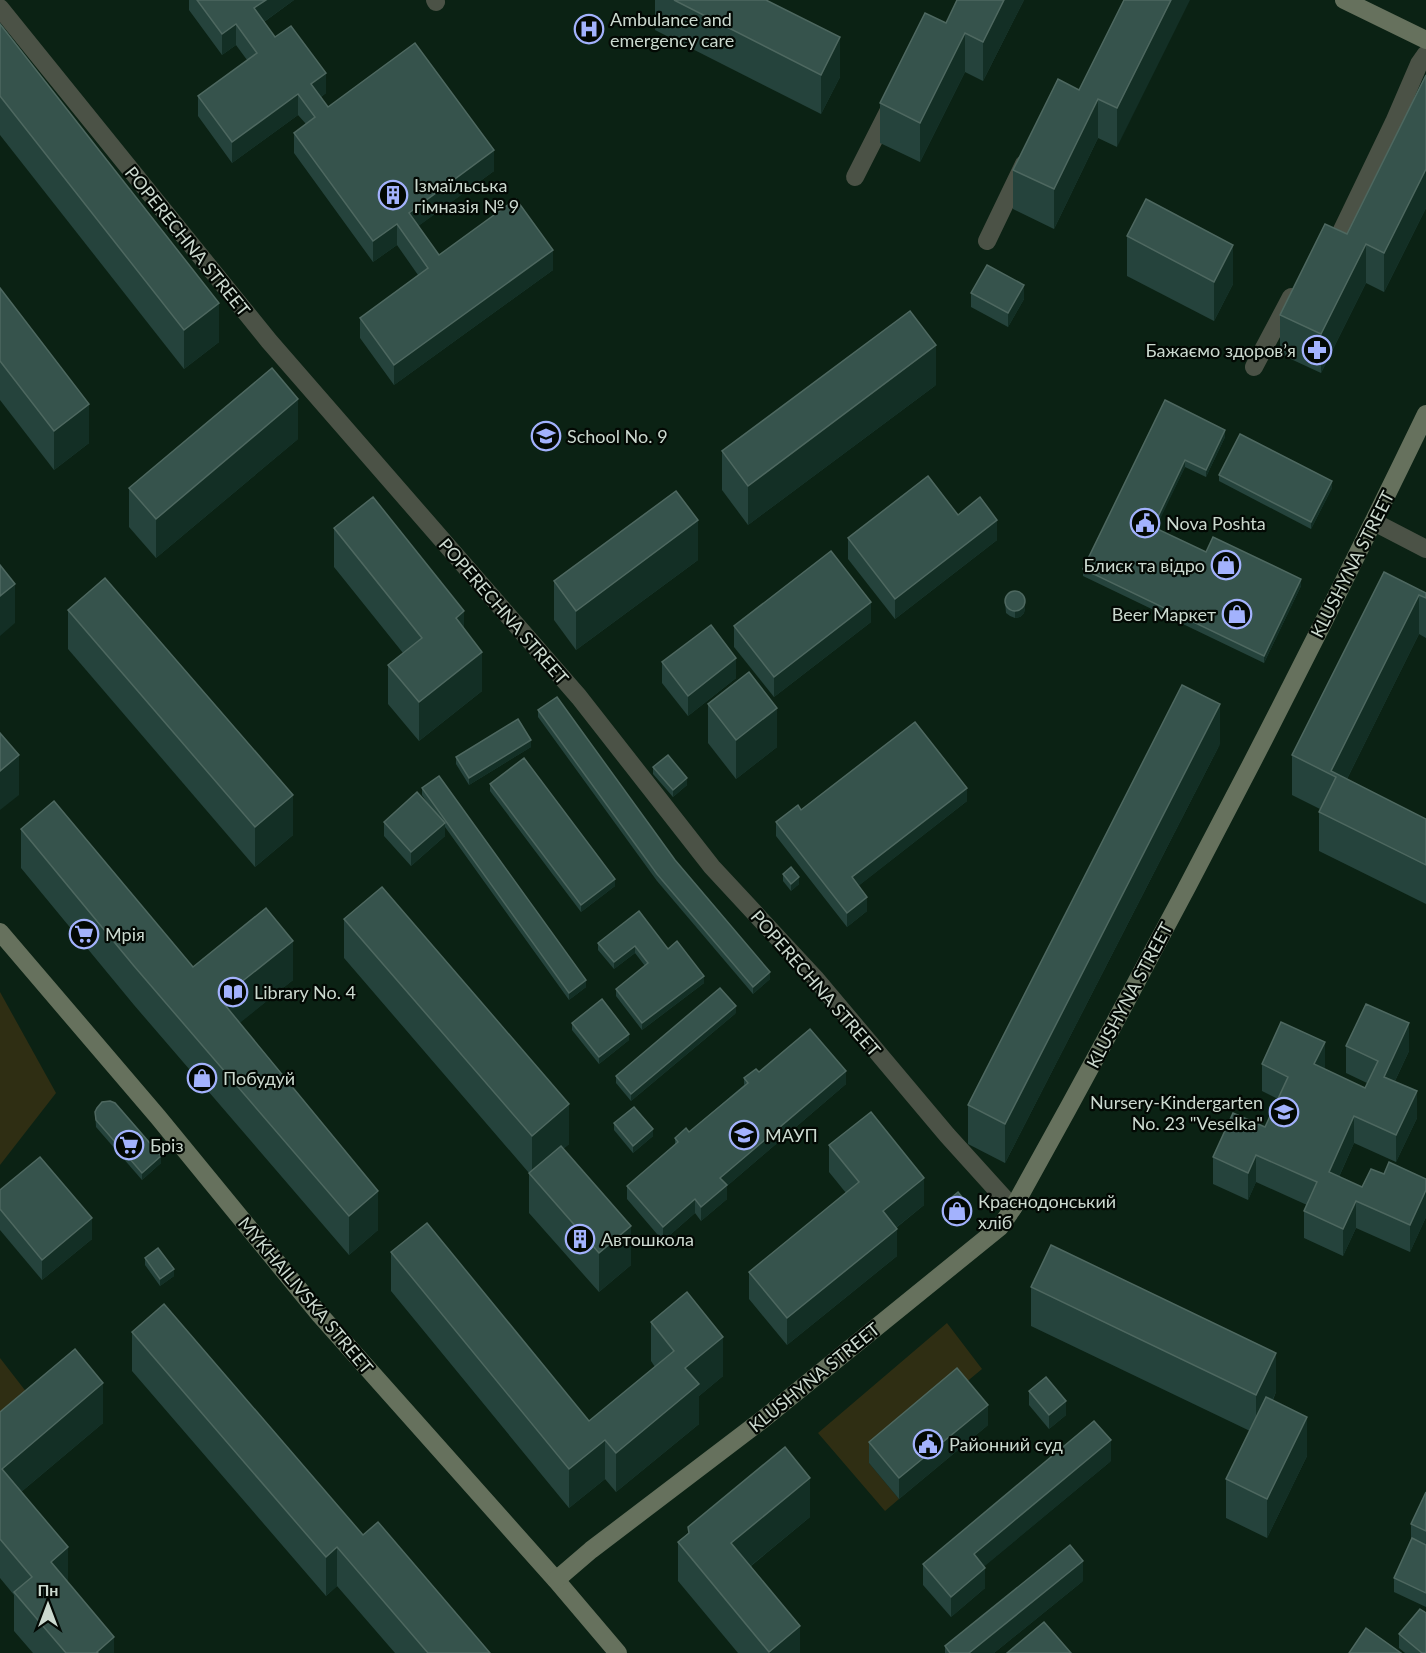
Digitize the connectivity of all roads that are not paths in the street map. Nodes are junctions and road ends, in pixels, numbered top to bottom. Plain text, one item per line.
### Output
1 (1344, 0) edge
2 (0, 8) edge
3 (1426, 40) edge
4 (1426, 54) edge
5 (897, 93) edge
6 (1033, 145) edge
7 (855, 177) dead end
8 (987, 241) dead end
9 (1313, 255) edge
10 (1297, 285) edge
11 (1254, 367) dead end
12 (1426, 414) edge
13 (1374, 522) junction
14 (1426, 549) edge
15 (0, 932) edge
16 (1013, 1208) junction
17 (556, 1580) junction
18 (618, 1653) edge

1 - 3 street
2 - 16 street, POPERECHNA STREET
4 - 9 street
5 - 7 street
6 - 8 street
10 - 11 street
12 - 13 street, KLUSHYNA STREET
13 - 14 street
13 - 16 street, KLUSHYNA STREET
15 - 17 street, MYKHAILIVSKA STREET
16 - 17 street, KLUSHYNA STREET
17 - 18 street, MYKHAILIVSKA STREET

